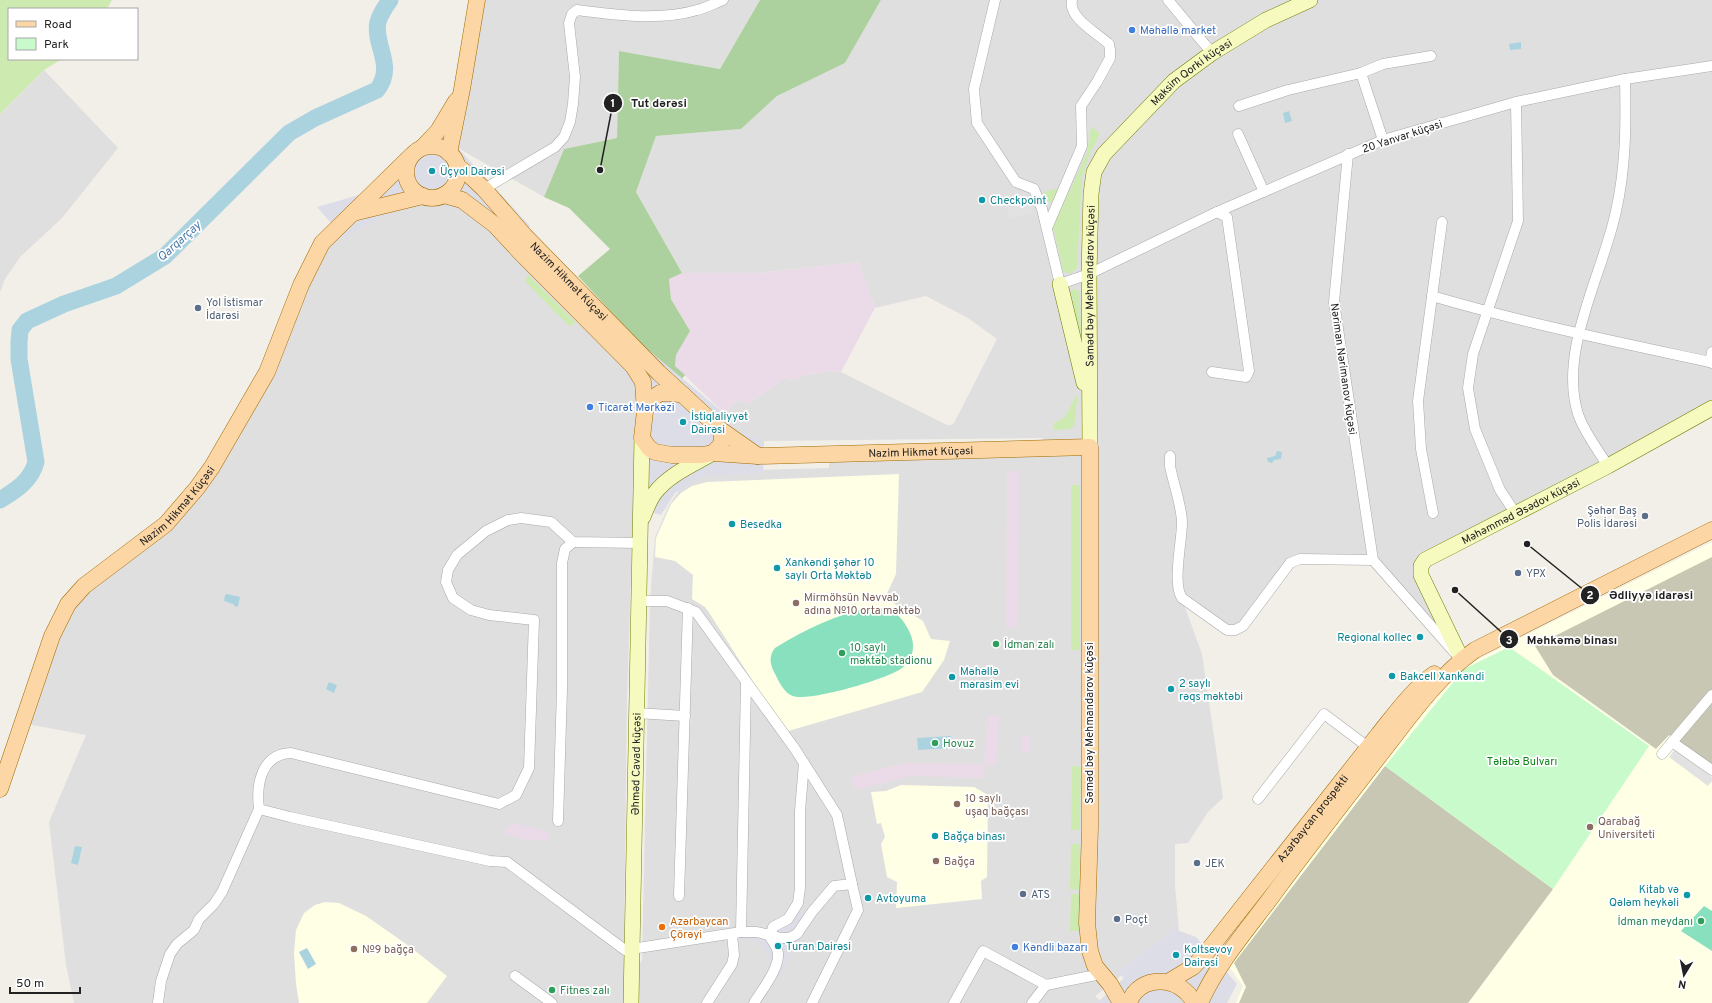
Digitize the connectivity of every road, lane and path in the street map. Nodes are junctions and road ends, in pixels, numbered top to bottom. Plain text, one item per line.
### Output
1 (477, 0) edge
2 (723, 0) edge
3 (995, 0) edge
4 (1072, 0) edge
5 (1168, 0) edge
6 (1310, 0) edge
7 (1212, 53) junction
8 (1431, 56) dead end
9 (1712, 66) edge
10 (1361, 73) junction
11 (1625, 79) junction
12 (462, 89) junction
13 (1516, 102) junction
14 (1239, 106) dead end
15 (1238, 134) dead end
16 (1383, 140) junction
17 (416, 152) junction
18 (1348, 154) junction
19 (453, 160) junction
20 (1094, 172) joint
21 (484, 189) junction
22 (1264, 192) junction
23 (444, 195) junction
24 (423, 196) junction
25 (1217, 212) junction
26 (353, 213) junction
27 (1442, 222) dead end
28 (1047, 228) junction
29 (1089, 274) junction
30 (1060, 284) junction
31 (1432, 296) junction
32 (1486, 312) junction
33 (1578, 334) junction
34 (1712, 352) edge
35 (1711, 363) edge
36 (1212, 372) dead end
37 (683, 395) junction
38 (1090, 406) junction
39 (1712, 408) edge
40 (645, 411) junction
41 (721, 430) junction
42 (642, 438) junction
43 (1088, 447) junction
44 (713, 453) junction
45 (758, 456) junction
46 (1170, 456) dead end
47 (1608, 466) junction
48 (1433, 513) dead end
49 (1516, 514) junction
50 (640, 526) junction
51 (1712, 530) edge
52 (573, 542) junction
53 (640, 543) junction
54 (1373, 560) junction
55 (638, 601) junction
56 (688, 608) junction
57 (1462, 660) junction
58 (746, 683) junction
59 (1712, 695) edge
60 (636, 713) junction
61 (685, 716) junction
62 (1672, 742) junction
63 (1368, 747) junction
64 (1662, 754) dead end
65 (804, 763) junction
66 (1712, 770) edge
67 (1344, 788) junction
68 (0, 790) edge
69 (1258, 799) dead end
70 (259, 809) junction
71 (558, 820) dead end
72 (852, 884) junction
73 (679, 896) dead end
74 (737, 933) junction
75 (770, 937) junction
76 (632, 950) junction
77 (515, 976) dead end
78 (1105, 979) junction
79 (1168, 982) junction
80 (1046, 985) junction
81 (1133, 997) edge
82 (158, 1003) edge
83 (552, 1003) edge
84 (630, 1003) edge
85 (706, 1003) edge
86 (754, 1003) edge
87 (812, 1003) edge
88 (954, 1003) edge
89 (1032, 1003) edge
90 (1121, 1003) edge
91 (1194, 1003) edge
92 (1200, 1003) edge

1 - 12 main road
2 - 21 street
3 - 28 street
4 - 28 street
5 - 7 street
6 - 7 street, Maksim Qorki küçəsi
7 - 20 street, Maksim Qorki küçəsi
8 - 10 street
9 - 11 street, 20 Yanvar küçəsi
10 - 14 street
10 - 16 street
11 - 13 street, 20 Yanvar küçəsi
11 - 33 street
12 - 17 main road, Nazim Hikmət Küçəsi
12 - 19 main road
13 - 16 street, 20 Yanvar küçəsi
13 - 32 street
15 - 22 street
16 - 18 street, 20 Yanvar küçəsi
17 - 19 main road
17 - 24 main road
17 - 26 main road, Nazim Hikmət Küçəsi
18 - 22 street, 20 Yanvar küçəsi
18 - 54 street, Nəriman Nərimanov küçəsi
19 - 21 main road, Nazim Hikmət Küçəsi
19 - 23 main road
20 - 29 street, Səməd bəy Mehmandarov küçəsi
21 - 37 main road, Nazim Hikmət Küçəsi
22 - 25 street, 20 Yanvar küçəsi
23 - 24 main road
23 - 40 main road, Nazim Hikmət Küçəsi
24 - 26 main road
25 - 29 street, 20 Yanvar küçəsi
25 - 36 street
26 - 68 main road, Nazim Hikmət Küçəsi
27 - 31 street
28 - 30 street
29 - 30 street, 20 Yanvar küçəsi
29 - 38 street, Səməd bəy Mehmandarov küçəsi
30 - 38 street
31 - 32 street
31 - 48 street
32 - 33 street
32 - 49 street
33 - 35 street
33 - 47 street
34 - 35 street
37 - 40 main road
37 - 41 main road
38 - 43 street, Səməd bəy Mehmandarov küçəsi
39 - 47 street, Məhəmməd Əsədov küçəsi
40 - 42 main road
41 - 44 main road
41 - 45 main road
42 - 44 main road
42 - 50 street, Əhməd Cavad küçəsi
43 - 45 main road, Nazim Hikmət Küçəsi
43 - 78 main road, Səməd bəy Mehmandarov küçəsi
44 - 45 main road, Nazim Hikmət Küçəsi
44 - 50 street
46 - 54 street
47 - 49 street, Məhəmməd Əsədov küçəsi
49 - 57 street, Məhəmməd Əsədov küçəsi
50 - 53 street, Əhməd Cavad küçəsi
51 - 57 main road, Azərbaycan prospekti
52 - 53 street
52 - 70 street
52 - 71 street
53 - 55 street, Əhməd Cavad küçəsi
54 - 57 street
55 - 56 street
55 - 60 street, Əhməd Cavad küçəsi
56 - 58 street
56 - 61 street
57 - 63 main road, Azərbaycan prospekti
57 - 67 main road, Azərbaycan prospekti
58 - 65 street
58 - 74 street
59 - 62 street
60 - 61 street
60 - 76 street, Əhməd Cavad küçəsi
61 - 73 street
62 - 64 street
62 - 66 street
63 - 67 main road, Azərbaycan prospekti
63 - 69 street
65 - 72 street
65 - 75 street
67 - 79 main road, Azərbaycan prospekti
67 - 92 main road, Azərbaycan prospekti
70 - 76 street
70 - 82 street
72 - 75 street
72 - 87 street
74 - 75 street
74 - 76 street
74 - 85 street
75 - 86 street
76 - 84 street, Əhməd Cavad küçəsi
77 - 83 street
78 - 80 street
78 - 81 main road
78 - 90 main road, Səməd bəy Mehmandarov küçəsi
79 - 81 main road
79 - 91 main road
80 - 88 street
80 - 89 street

